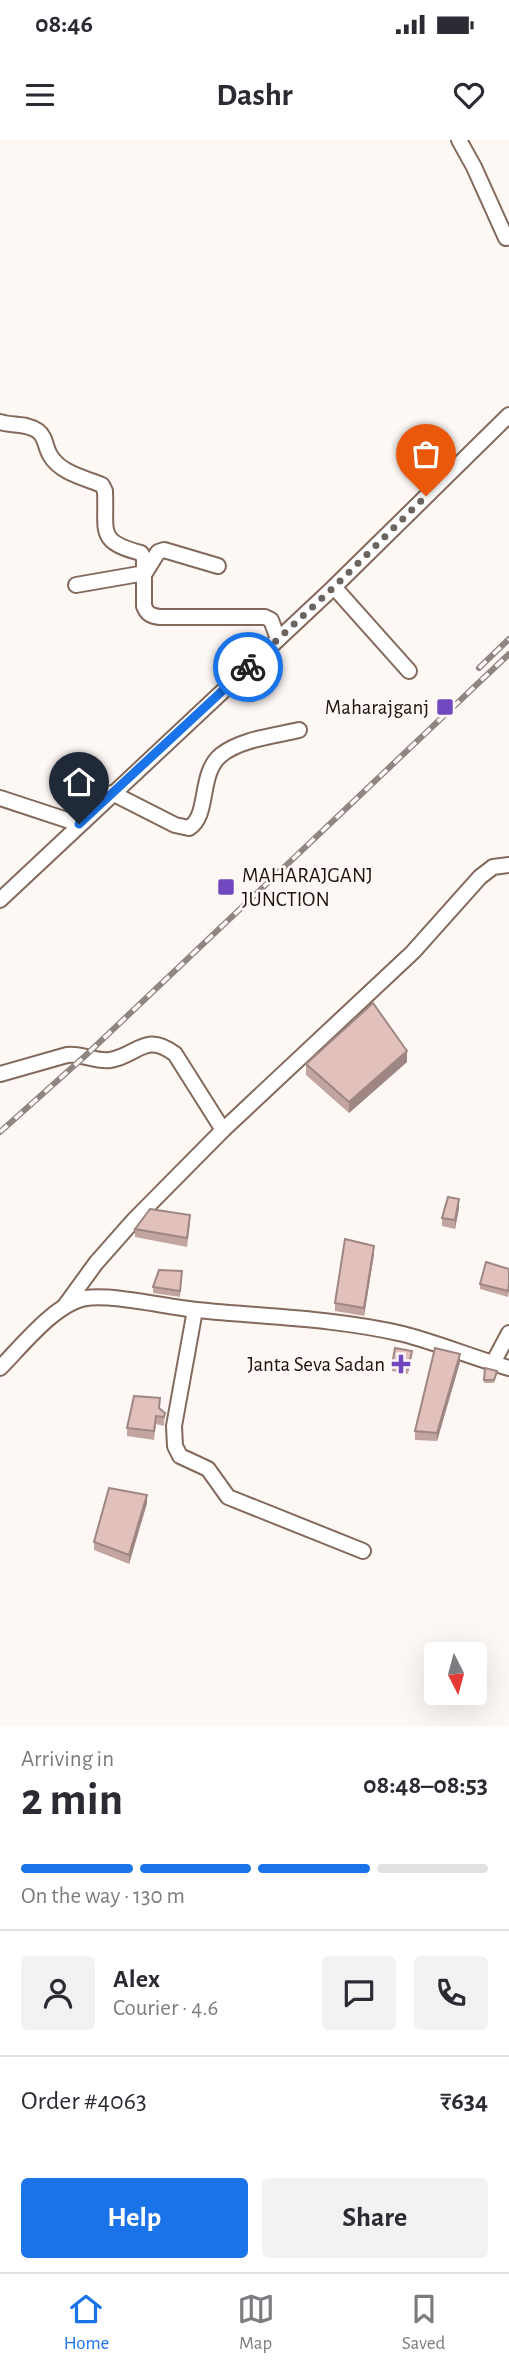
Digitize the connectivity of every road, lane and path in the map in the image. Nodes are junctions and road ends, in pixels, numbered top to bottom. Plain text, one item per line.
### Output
1 (459, 140) edge
2 (506, 238) dead end
3 (509, 415) edge
4 (0, 422) edge
5 (218, 566) dead end
6 (145, 573) junction
7 (76, 584) dead end
8 (334, 587) junction
9 (278, 639) junction
10 (409, 671) dead end
11 (299, 730) dead end
12 (112, 793) junction
13 (0, 798) edge
14 (79, 824) junction
15 (509, 865) edge
16 (0, 900) edge
17 (0, 1074) edge
18 (223, 1130) junction
19 (64, 1307) junction
20 (195, 1310) junction
21 (509, 1333) edge
22 (493, 1363) junction
23 (0, 1368) edge
24 (509, 1368) edge
25 (363, 1551) dead end

1 - 2 street
3 - 8 street
4 - 6 street
5 - 6 street
6 - 7 street
6 - 9 street
8 - 9 street
8 - 10 street
9 - 12 street
11 - 12 street
12 - 14 street
13 - 14 street
14 - 16 street
15 - 18 street
17 - 18 street
18 - 19 street
19 - 20 street
19 - 23 street
20 - 22 street
20 - 25 street
21 - 22 street
22 - 24 street

